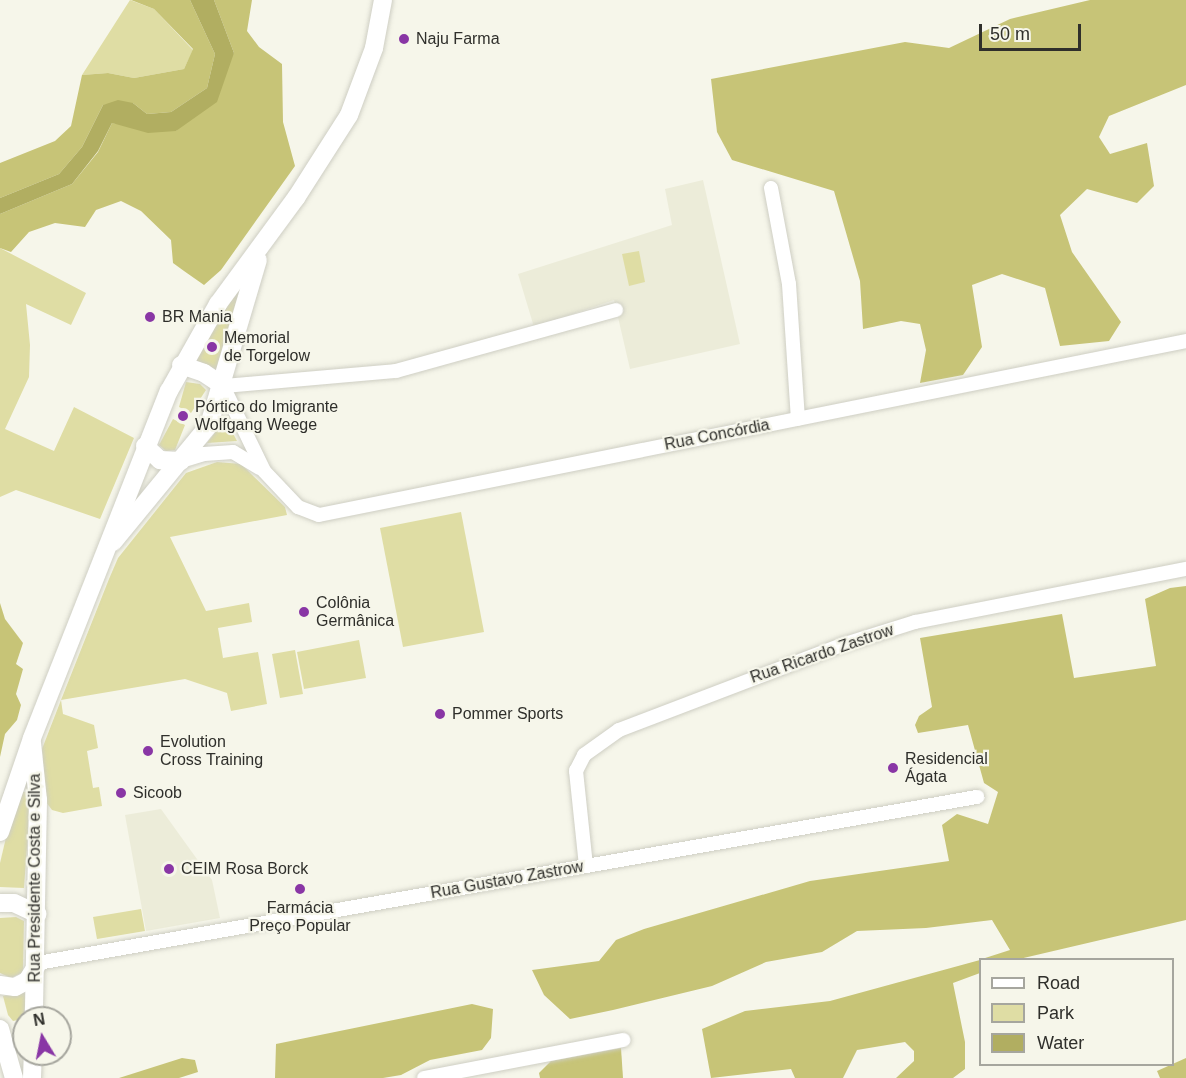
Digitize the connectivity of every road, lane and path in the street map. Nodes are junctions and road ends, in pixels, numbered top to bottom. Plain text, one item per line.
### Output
1 (383, 0) edge
2 (771, 188) dead end
3 (266, 239) junction
4 (616, 310) dead end
5 (1186, 341) edge
6 (181, 365) junction
7 (223, 386) junction
8 (798, 419) junction
9 (145, 446) junction
10 (181, 461) junction
11 (264, 471) junction
12 (104, 552) junction
13 (1186, 569) edge
14 (32, 738) junction
15 (977, 798) dead end
16 (0, 832) edge
17 (586, 866) junction
18 (0, 903) edge
19 (38, 914) junction
20 (38, 963) junction
21 (0, 985) edge
22 (35, 1006) edge
23 (0, 1029) edge
24 (623, 1040) dead end
25 (14, 1078) edge
26 (424, 1078) edge

1 - 3 main road, Rua Presidente Costa e Silva
2 - 8 street
3 - 6 main road, Rua Presidente Costa e Silva
3 - 7 main road, Rua Presidente Costa e Silva
4 - 7 street
5 - 8 street, Rua Concórdia
6 - 7 main road
6 - 9 main road, Rua Presidente Costa e Silva
7 - 10 main road, Rua Presidente Costa e Silva
7 - 11 street, Rua Concórdia
8 - 11 street, Rua Concórdia
9 - 10 main road
9 - 12 main road, Rua Presidente Costa e Silva
10 - 11 street, Rua Concórdia
10 - 12 main road, Rua Presidente Costa e Silva
12 - 14 main road, Rua Presidente Costa e Silva
13 - 17 street, Rua Ricardo Zastrow
14 - 16 main road, Rua Presidente Costa e Silva
14 - 19 main road, Rua Presidente Costa e Silva
15 - 17 street, Rua Gustavo Zastrow
17 - 20 street, Rua Gustavo Zastrow
18 - 19 main road
19 - 20 main road, Rua Presidente Costa e Silva
20 - 21 main road
20 - 22 main road, Rua Presidente Costa e Silva
23 - 25 main road
24 - 26 street

